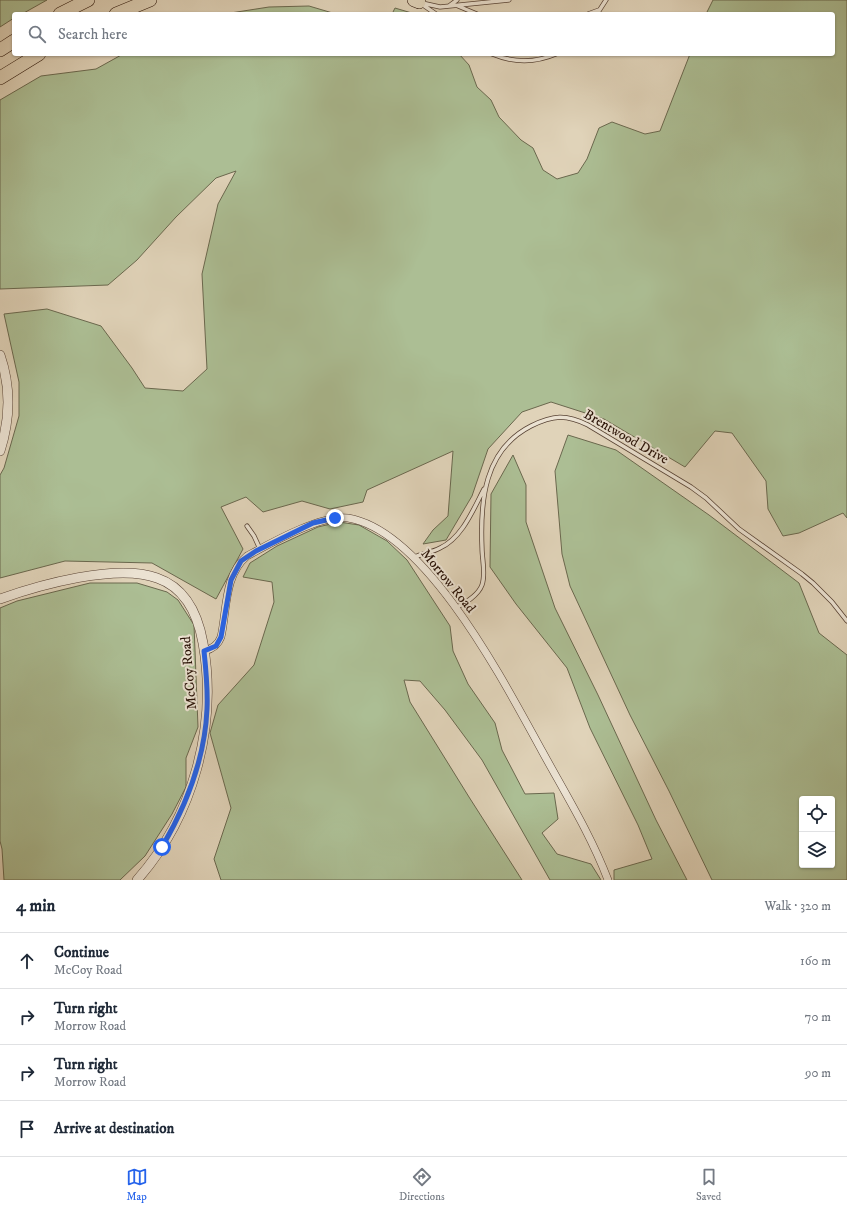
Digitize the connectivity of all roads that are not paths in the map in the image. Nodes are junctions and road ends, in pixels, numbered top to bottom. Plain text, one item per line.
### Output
1 (88, 0) edge
2 (150, 0) edge
3 (457, 0) edge
4 (509, 0) edge
5 (606, 0) edge
6 (416, 1) edge
7 (448, 6) junction
8 (457, 6) junction
9 (599, 10) joint
10 (64, 12) edge
11 (121, 12) edge
12 (433, 12) edge
13 (471, 12) edge
14 (594, 12) edge
15 (12, 42) edge
16 (0, 50) edge
17 (36, 56) edge
18 (498, 56) edge
19 (550, 56) edge
20 (0, 78) edge
21 (0, 355) edge
22 (0, 451) edge
23 (485, 486) junction
24 (247, 526) dead end
25 (260, 549) junction
26 (413, 558) junction
27 (0, 599) edge
28 (455, 608) junction
29 (847, 621) edge
30 (204, 651) junction
31 (137, 880) edge
32 (608, 880) edge

1 - 10 highway
2 - 11 highway
3 - 7 lane
4 - 8 lane
5 - 9 lane
6 - 7 lane
6 - 12 lane
7 - 8 lane
8 - 13 lane
9 - 14 lane
15 - 16 highway
17 - 20 highway
18 - 19 lane
21 - 22 street
23 - 26 lane
23 - 28 lane, Brentwood Drive
23 - 29 lane, Brentwood Drive
24 - 25 lane
25 - 26 street, Morrow Road
25 - 30 street, Morrow Road
26 - 28 street, Morrow Road
27 - 30 street, McCoy Road
28 - 32 street, Morrow Road
30 - 31 street, McCoy Road

